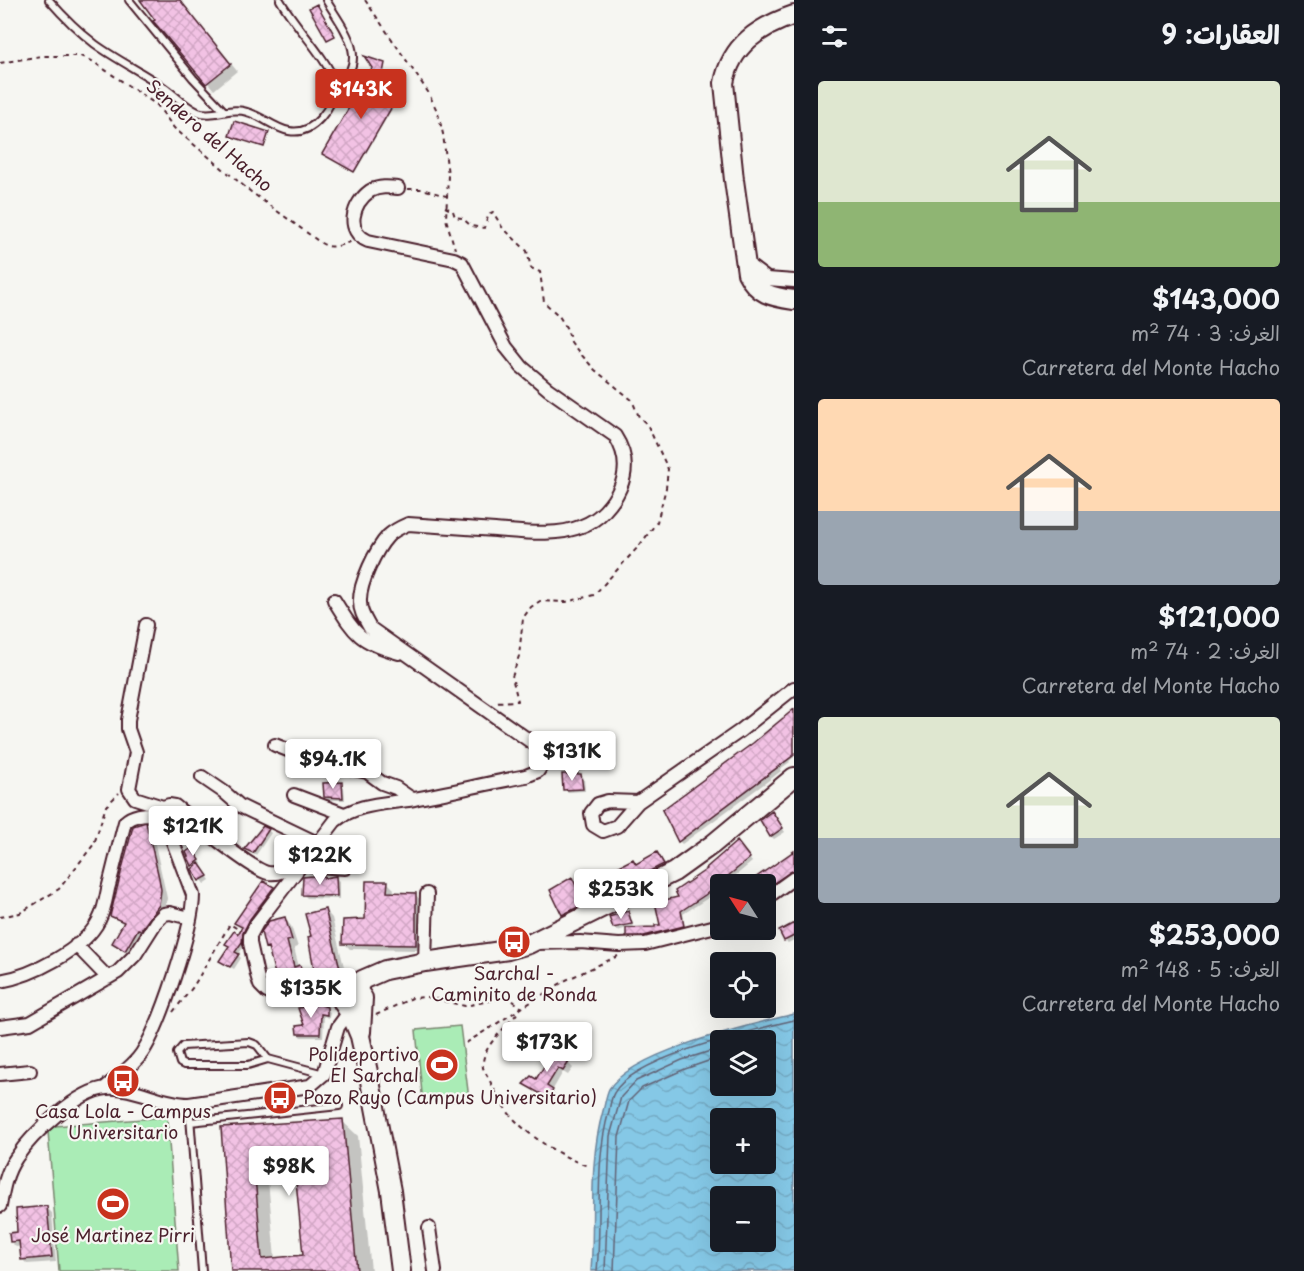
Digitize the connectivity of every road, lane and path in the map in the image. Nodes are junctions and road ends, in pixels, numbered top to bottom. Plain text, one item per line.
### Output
1 (49, 0) edge
2 (129, 0) edge
3 (280, 0) edge
4 (327, 0) edge
5 (365, 0) edge
6 (794, 15) edge
7 (0, 63) edge
8 (337, 86) junction
9 (224, 111) junction
10 (398, 188) joint
11 (446, 196) junction
12 (445, 207) junction
13 (361, 238) junction
14 (458, 261) junction
15 (744, 262) junction
16 (794, 281) edge
17 (794, 300) edge
18 (334, 600) dead end
19 (146, 625) dead end
20 (409, 655) junction
21 (794, 688) edge
22 (477, 704) junction
23 (275, 745) dead end
24 (202, 777) dead end
25 (794, 777) edge
26 (129, 789) junction
27 (294, 795) dead end
28 (412, 799) junction
29 (638, 802) dead end
30 (163, 810) junction
31 (344, 814) junction
32 (317, 843) junction
33 (302, 862) junction
34 (345, 868) dead end
35 (270, 873) junction
36 (794, 878) edge
37 (794, 887) edge
38 (281, 890) junction
39 (777, 891) joint
40 (427, 894) dead end
41 (0, 917) edge
42 (190, 918) junction
43 (710, 928) edge
44 (250, 936) junction
45 (529, 944) junction
46 (76, 945) junction
47 (621, 955) dead end
48 (425, 962) junction
49 (108, 978) junction
50 (0, 981) edge
51 (356, 1005) junction
52 (521, 1006) junction
53 (158, 1020) junction
54 (0, 1027) edge
55 (466, 1043) dead end
56 (268, 1059) junction
57 (30, 1071) dead end
58 (0, 1074) edge
59 (324, 1074) junction
60 (105, 1088) junction
61 (189, 1104) junction
62 (339, 1106) dead end
63 (190, 1122) junction
64 (588, 1166) dead end
65 (0, 1206) edge
66 (429, 1228) dead end
67 (202, 1271) edge
68 (401, 1271) edge
69 (435, 1271) edge

1 - 9 lane
2 - 9 lane
3 - 8 lane
4 - 8 lane
5 - 11 path
6 - 15 main road
7 - 13 path, Sendero del Hacho
8 - 9 lane
10 - 11 path
10 - 13 street
11 - 12 path
12 - 14 path
12 - 22 path
13 - 14 street
14 - 20 street
15 - 16 street
15 - 17 main road
18 - 20 street
19 - 26 street
20 - 22 street
21 - 29 street
22 - 28 street
23 - 28 street
24 - 32 street
25 - 45 main road
26 - 30 street
26 - 41 path
27 - 31 street
28 - 31 street
30 - 35 street
30 - 42 street
30 - 46 street
31 - 32 street
32 - 33 street
33 - 34 street
33 - 35 street
33 - 38 street
35 - 38 street
36 - 39 street
37 - 39 street
38 - 44 street
40 - 48 street
42 - 49 street
42 - 53 street
43 - 45 street
44 - 51 street
44 - 53 path
45 - 48 main road
46 - 49 street
46 - 50 street
47 - 52 path
48 - 51 main road
49 - 54 street
51 - 52 path
51 - 59 street
51 - 68 main road
52 - 55 path
52 - 64 path
53 - 60 street
56 - 56 lane
56 - 59 lane
57 - 58 street
59 - 61 street
60 - 61 street
60 - 65 street
61 - 63 lane
62 - 63 lane
63 - 67 lane
66 - 69 street

